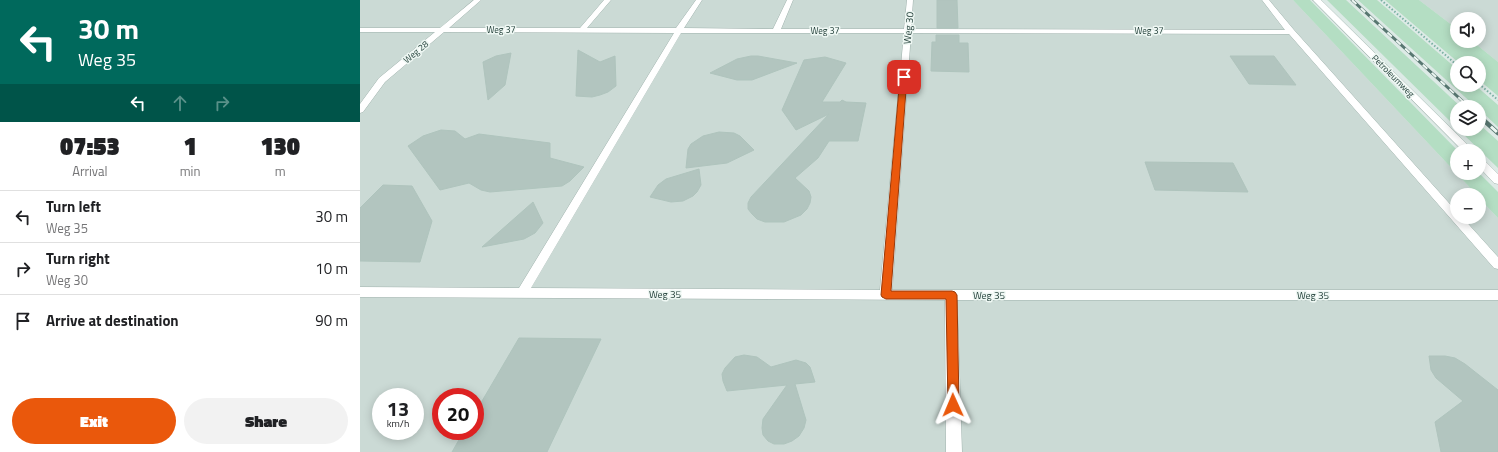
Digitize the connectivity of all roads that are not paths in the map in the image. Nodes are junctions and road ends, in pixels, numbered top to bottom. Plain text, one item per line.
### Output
1 (478, 0) edge
2 (608, 0) edge
3 (699, 0) edge
4 (790, 0) edge
5 (910, 0) edge
6 (1265, 0) edge
7 (1318, 0) edge
8 (360, 30) edge
9 (441, 30) junction
10 (582, 30) junction
11 (679, 30) junction
12 (776, 31) junction
13 (908, 31) junction
14 (1290, 32) junction
15 (360, 110) edge
16 (1462, 144) edge
17 (1486, 168) edge
18 (1498, 180) edge
19 (1498, 265) edge
20 (360, 292) edge
21 (522, 293) junction
22 (886, 295) junction
23 (952, 295) junction
24 (1498, 295) edge
25 (954, 452) edge

1 - 9 lane, Weg 28
2 - 10 lane
3 - 11 lane
4 - 12 lane
5 - 13 lane, Weg 30
6 - 14 lane
7 - 16 street, Petroleumweg
8 - 9 lane, Weg 37
9 - 10 lane, Weg 37
9 - 15 lane, Weg 28
10 - 11 lane, Weg 37
11 - 12 lane, Weg 37
11 - 21 lane
12 - 13 lane, Weg 37
13 - 14 lane, Weg 37
13 - 22 lane, Weg 30
14 - 19 lane
17 - 18 street
20 - 21 lane, Weg 35
21 - 22 lane, Weg 35
22 - 23 lane, Weg 35
23 - 24 lane, Weg 35
23 - 25 lane

